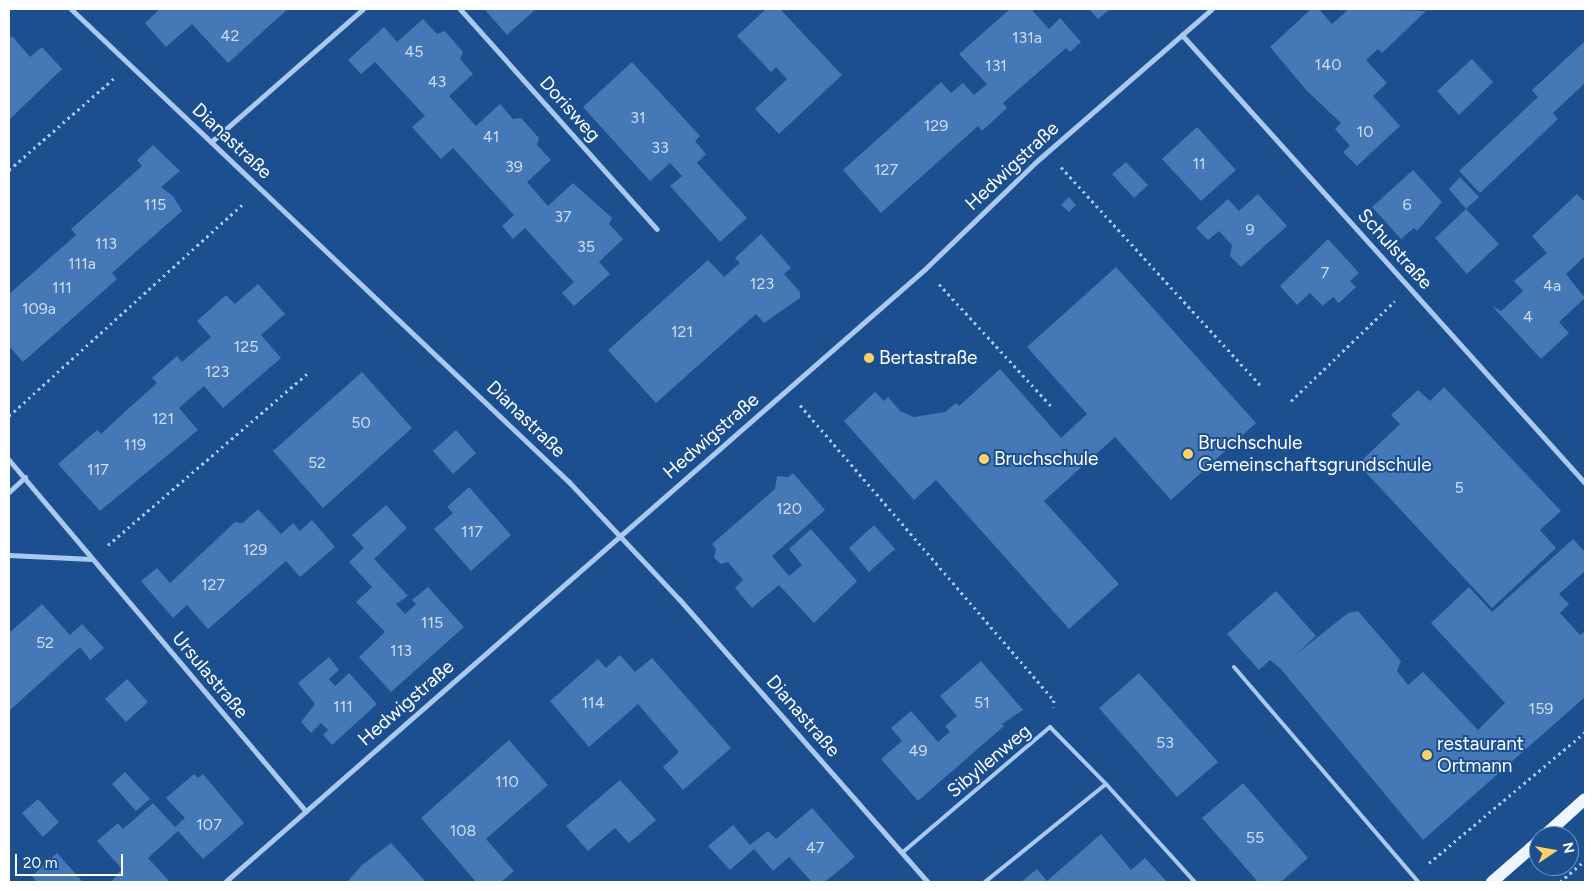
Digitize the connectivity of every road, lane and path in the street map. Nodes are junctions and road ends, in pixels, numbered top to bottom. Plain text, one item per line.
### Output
1 (71, 9) edge
2 (363, 9) edge
3 (460, 9) edge
4 (1212, 9) edge
5 (1182, 35) junction
6 (129, 64) junction
7 (211, 142) junction
8 (1047, 152) junction
9 (9, 170) edge
10 (261, 188) junction
11 (658, 229) dead end
12 (925, 269) junction
13 (1410, 287) junction
14 (309, 372) dead end
15 (1260, 385) dead end
16 (788, 390) junction
17 (1291, 401) dead end
18 (1051, 406) dead end
19 (9, 416) edge
20 (9, 460) edge
21 (24, 477) junction
22 (1585, 483) edge
23 (9, 492) edge
24 (619, 535) junction
25 (9, 555) edge
26 (92, 559) junction
27 (1234, 667) dead end
28 (1050, 727) junction
29 (1585, 732) edge
30 (1106, 784) junction
31 (1585, 799) edge
32 (306, 810) junction
33 (1555, 826) edge
34 (1529, 850) edge
35 (903, 852) junction
36 (1585, 860) edge
37 (1413, 877) junction
38 (225, 882) edge
39 (928, 882) edge
40 (985, 882) edge
41 (1195, 882) edge
42 (1418, 882) edge
43 (1492, 882) edge
44 (1560, 882) edge

1 - 6 street, Dianastraße
2 - 7 street
3 - 11 street, Dorisweg
4 - 5 street, Hedwigstraße
5 - 8 street, Hedwigstraße
5 - 13 street, Schulstraße
6 - 7 street, Dianastraße
6 - 9 path
7 - 10 street, Dianastraße
8 - 12 street, Hedwigstraße
8 - 15 path
10 - 19 path
10 - 24 street, Dianastraße
12 - 16 street, Hedwigstraße
12 - 18 path
13 - 17 path
13 - 22 street, Schulstraße
14 - 26 path
16 - 24 street, Hedwigstraße
16 - 28 path
20 - 21 street, Ursulastraße
21 - 23 street
21 - 26 street, Ursulastraße
24 - 32 street, Hedwigstraße
24 - 35 street, Dianastraße
25 - 26 street
26 - 32 street, Ursulastraße
27 - 37 lane
28 - 30 lane, Sibyllenweg
28 - 35 lane, Sibyllenweg
29 - 37 path
30 - 40 lane
30 - 41 lane, Sibyllenweg
31 - 33 main road
32 - 38 street, Hedwigstraße
34 - 43 main road
35 - 39 street, Dianastraße
36 - 44 path
37 - 42 lane

